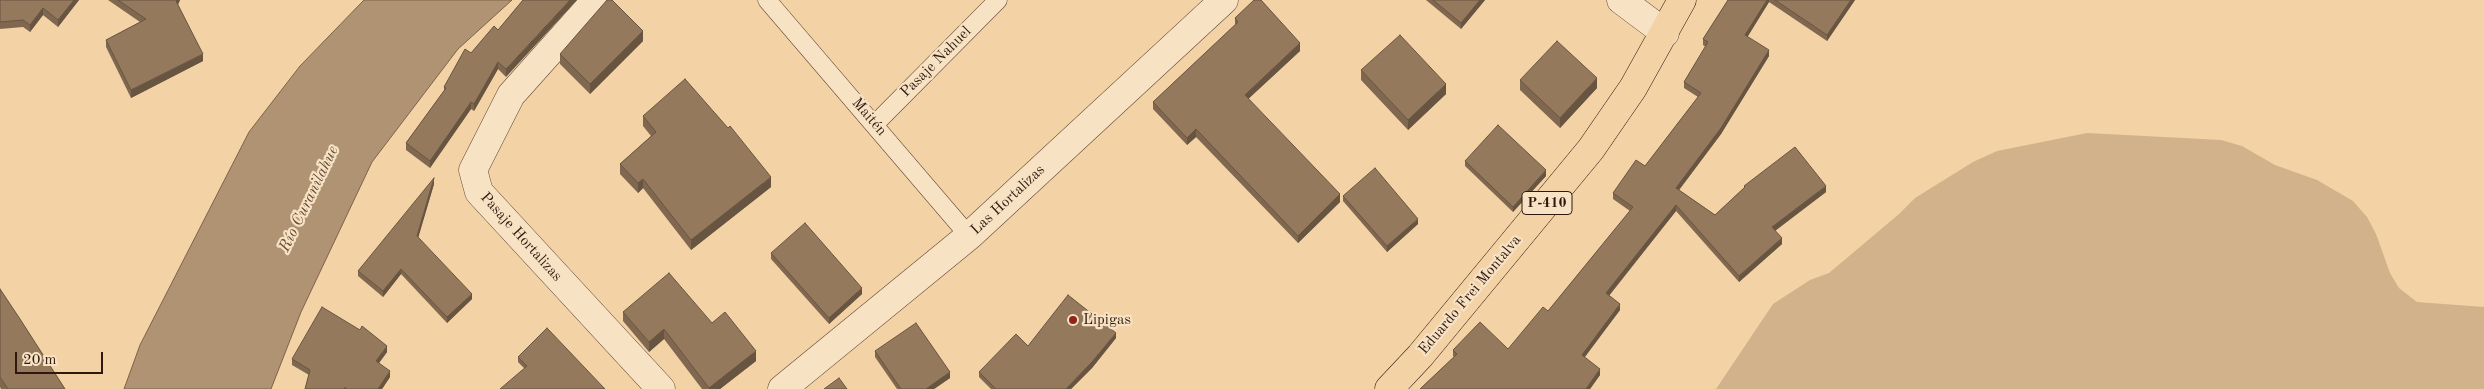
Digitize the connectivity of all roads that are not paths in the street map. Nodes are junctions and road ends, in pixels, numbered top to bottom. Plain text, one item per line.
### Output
1 (596, 0) edge
2 (767, 0) edge
3 (998, 0) edge
4 (1224, 0) edge
5 (1621, 0) edge
6 (1682, 0) edge
7 (1665, 33) junction
8 (875, 124) junction
9 (970, 236) junction
10 (661, 389) edge
11 (782, 389) edge
12 (1389, 389) edge

1 - 10 street, Pasaje Hortalizas
2 - 8 lane, Maitén
3 - 8 lane, Pasaje Nahuel
4 - 9 street, Las Hortalizas
5 - 7 street
6 - 7 main road, Eduardo Frei Montalva / P-410
7 - 12 main road, Eduardo Frei Montalva / P-410
8 - 9 lane, Maitén
9 - 11 street, Las Hortalizas

